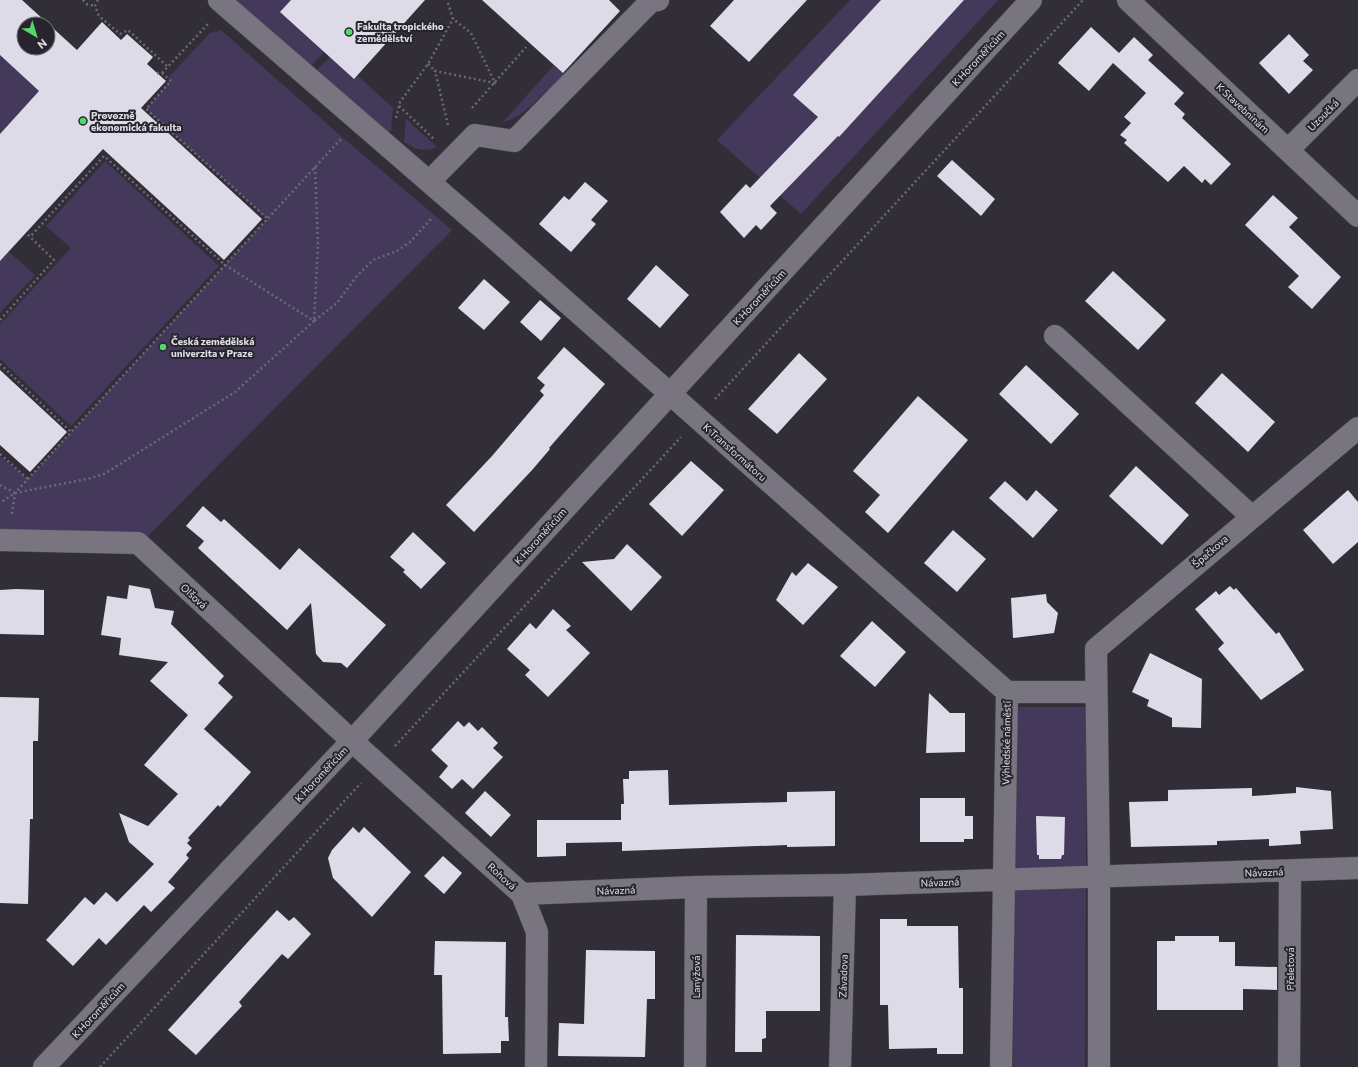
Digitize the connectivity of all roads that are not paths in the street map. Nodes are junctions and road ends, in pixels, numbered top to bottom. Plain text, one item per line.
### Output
1 (219, 0) edge
2 (658, 0) edge
3 (1031, 0) edge
4 (1128, 0) edge
5 (1358, 80) edge
6 (1288, 150) junction
7 (429, 182) junction
8 (1358, 216) edge
9 (1055, 336) dead end
10 (670, 394) junction
11 (1358, 428) edge
12 (1251, 516) junction
13 (4, 540) edge
14 (1007, 692) junction
15 (1096, 692) junction
16 (352, 741) junction
17 (1358, 868) edge
18 (1290, 871) junction
19 (1099, 876) junction
20 (1003, 879) junction
21 (845, 885) junction
22 (696, 887) junction
23 (522, 894) junction
24 (44, 1067) edge
25 (536, 1067) edge
26 (695, 1067) edge
27 (840, 1067) edge
28 (1001, 1067) edge
29 (1099, 1067) edge
30 (1289, 1067) edge

1 - 7 street, K Transformátoru
2 - 7 street
3 - 10 street, K Horoměřicům
4 - 6 street, K Stavebninám
5 - 6 street, Uzoučká
6 - 8 street, K Stavebninám
7 - 10 street, K Transformátoru
9 - 12 street
10 - 14 street, K Transformátoru
10 - 16 street, K Horoměřicům
11 - 12 street, Špačkova
12 - 15 street, Špačkova
13 - 16 street, Olšová
14 - 15 street, Výhledské náměstí
14 - 20 street, Výhledské náměstí
15 - 19 street
16 - 23 street, Rohová
16 - 24 street, K Horoměřicům
17 - 18 street, Návazná
18 - 19 street, Návazná
18 - 30 street, Přeletová
19 - 20 street, Návazná
19 - 29 street
20 - 21 street, Návazná
20 - 28 street, Výhledské náměstí
21 - 22 street, Návazná
21 - 27 street, Závadova
22 - 23 street, Návazná
22 - 26 street, Lanýžová
23 - 25 street, Rohová

